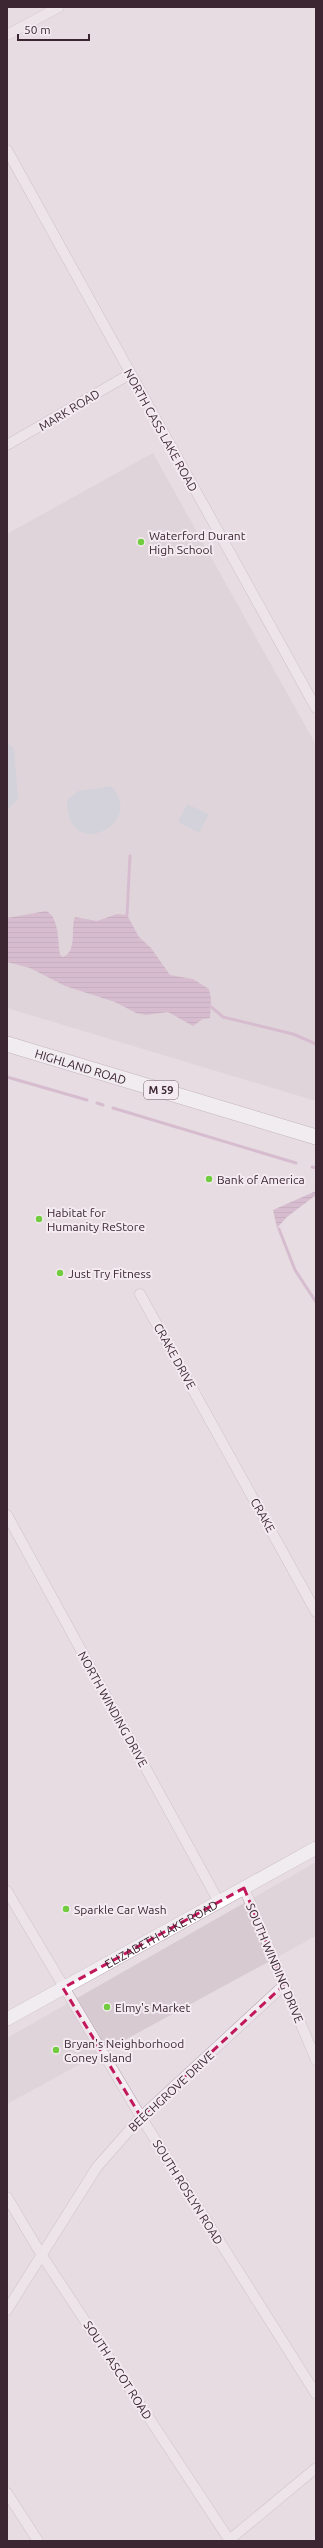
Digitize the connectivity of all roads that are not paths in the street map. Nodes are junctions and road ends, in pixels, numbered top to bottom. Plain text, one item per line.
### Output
1 (59, 7) edge
2 (7, 35) edge
3 (7, 150) edge
4 (130, 374) junction
5 (7, 445) edge
6 (316, 708) edge
7 (7, 1044) edge
8 (316, 1137) edge
9 (140, 1294) dead end
10 (209, 1417) joint
11 (7, 1515) edge
12 (316, 1612) edge
13 (316, 1848) edge
14 (244, 1888) junction
15 (7, 1891) edge
16 (219, 1902) junction
17 (284, 1985) junction
18 (63, 1988) junction
19 (7, 2019) edge
20 (316, 2060) edge
21 (141, 2117) junction
22 (7, 2197) edge
23 (42, 2254) junction
24 (7, 2310) edge
25 (316, 2394) edge
26 (316, 2468) edge
27 (7, 2494) edge
28 (38, 2541) edge
29 (229, 2541) edge

1 - 2 street
3 - 4 street, NORTH CASS LAKE ROAD
4 - 5 street, MARK ROAD
4 - 6 street, NORTH CASS LAKE ROAD
7 - 8 highway, HIGHLAND ROAD / M 59
9 - 10 street, CRAKE DRIVE
10 - 12 street, CRAKE
11 - 16 street, NORTH WINDING DRIVE
13 - 14 main road, ELIZABETH LAKE ROAD
14 - 16 main road, ELIZABETH LAKE ROAD
14 - 17 street, SOUTH WINDING DRIVE
15 - 18 street, SOUTH ROSLYN ROAD
16 - 18 main road, ELIZABETH LAKE ROAD
17 - 20 street, SOUTH WINDING DRIVE
17 - 21 street, BEECHGROVE DRIVE
18 - 19 main road, ELIZABETH LAKE ROAD
18 - 21 street, SOUTH ROSLYN ROAD
21 - 23 street, BEECHGROVE DRIVE
21 - 25 street, SOUTH ROSLYN ROAD
22 - 23 street, SOUTH ASCOT ROAD
23 - 24 street, BEECHGROVE DRIVE
23 - 29 street, SOUTH ASCOT ROAD
26 - 29 street
27 - 28 street

